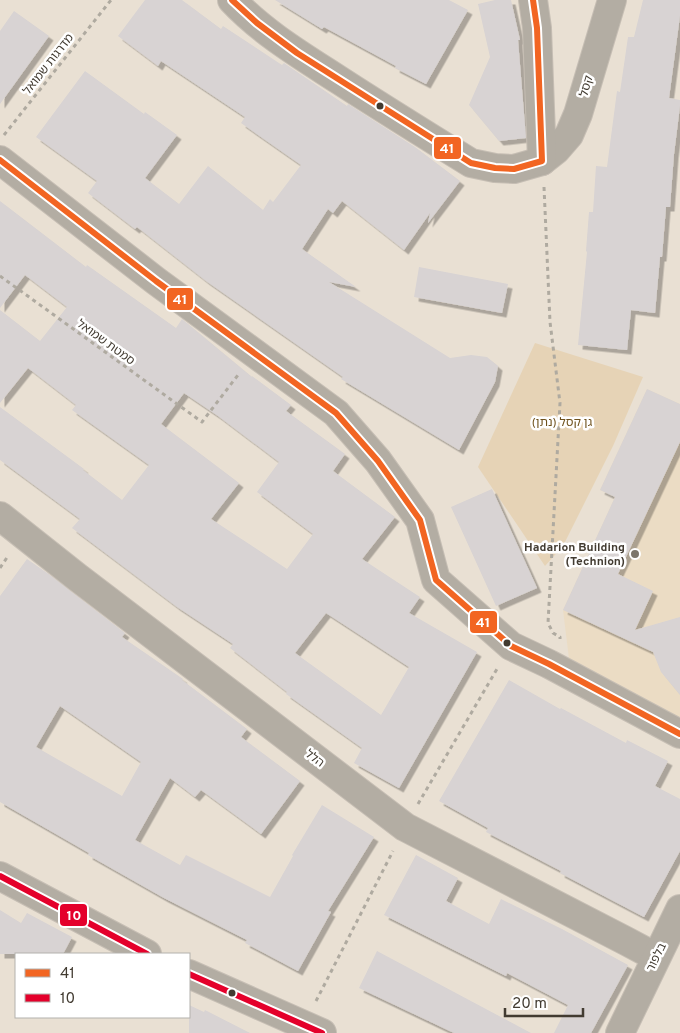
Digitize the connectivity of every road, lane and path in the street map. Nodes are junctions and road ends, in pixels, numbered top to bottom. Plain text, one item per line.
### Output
1 (111, 0) edge
2 (232, 0) edge
3 (533, 0) edge
4 (612, 0) edge
5 (0, 140) edge
6 (0, 160) edge
7 (542, 161) junction
8 (0, 276) edge
9 (255, 354) junction
10 (0, 516) edge
11 (548, 623) dead end
12 (680, 734) edge
13 (0, 876) edge
14 (680, 909) edge
15 (145, 953) edge
16 (656, 957) junction
17 (190, 974) edge
18 (322, 1033) edge
19 (620, 1033) edge

1 - 5 path, מדרגות שמואל
2 - 7 street
3 - 7 street
4 - 7 street, קסל
6 - 9 street
7 - 11 path
8 - 9 path, סמטת שמואל
9 - 12 street
10 - 16 street, הלל
13 - 15 street
14 - 16 street, בלפור
16 - 19 street, בלפור
17 - 18 street

